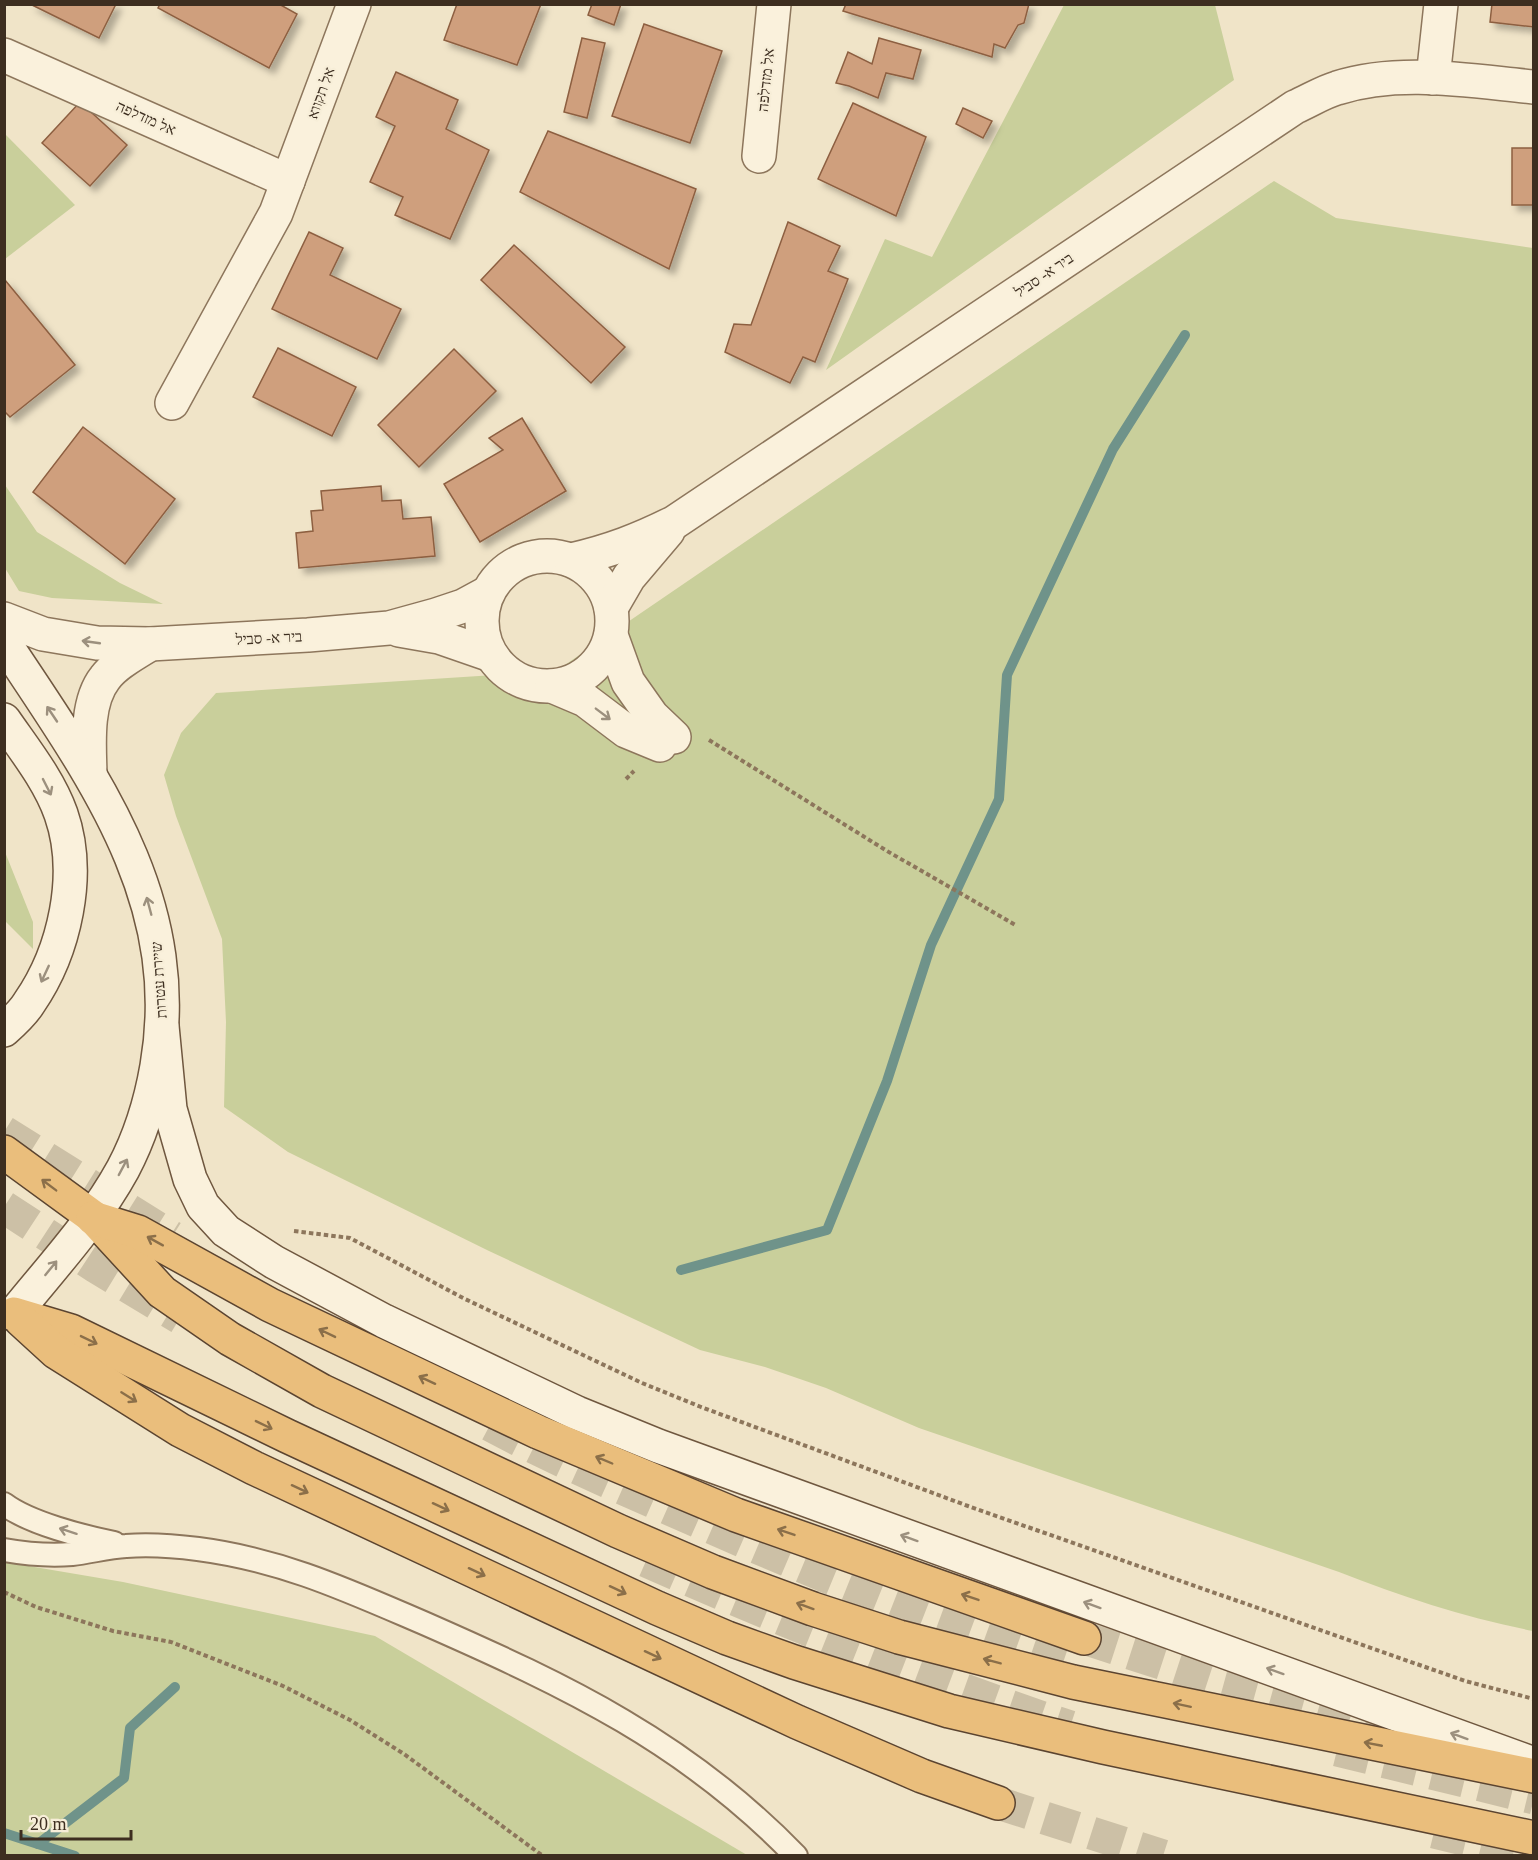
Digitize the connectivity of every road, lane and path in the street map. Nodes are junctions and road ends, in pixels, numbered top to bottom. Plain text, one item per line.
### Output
1 (354, 4) edge
2 (774, 4) edge
3 (1441, 4) edge
4 (4, 56) edge
5 (1433, 78) junction
6 (1533, 87) edge
7 (759, 156) dead end
8 (288, 181) junction
9 (172, 403) dead end
10 (675, 522) junction
11 (571, 560) junction
12 (487, 593) junction
13 (4, 620) edge
14 (611, 621) junction
15 (389, 628) junction
16 (4, 642) edge
17 (150, 644) junction
18 (492, 655) junction
19 (552, 686) junction
20 (4, 720) edge
21 (667, 741) junction
22 (90, 773) junction
23 (626, 779) dead end
24 (1017, 926) dead end
25 (162, 1026) junction
26 (4, 1030) edge
27 (4, 1152) edge
28 (93, 1218) junction
29 (283, 1229) dead end
30 (8, 1316) edge
31 (4, 1504) edge
32 (124, 1546) junction
33 (4, 1550) edge
34 (4, 1592) edge
35 (1084, 1638) tunnel mouth
36 (1533, 1699) edge
37 (1533, 1764) edge
38 (1533, 1776) edge
39 (1362, 1802) junction
40 (998, 1803) tunnel mouth
41 (1533, 1838) edge
42 (543, 1856) edge
43 (796, 1856) edge
44 (1502, 1856) edge

1 - 8 street, אל תקווא
2 - 7 street, אל מזדלפה
3 - 5 street
4 - 8 street, אל מזדלפה
5 - 6 street, ביר א- סביל
5 - 10 street, ביר א- סביל
8 - 9 street, אל תקווא
10 - 11 street, ביר א- סביל
10 - 14 street, ביר א- סביל
11 - 12 street
11 - 14 street
12 - 15 street, ביר א- סביל
12 - 18 street
17 -> 13 street, ביר א- סביל
14 - 19 street
14 - 21 street
15 - 17 street, ביר א- סביל
15 - 18 street, ביר א- סביל
22 -> 16 street, שיירת עטרות
17 - 22 street, ביר א- סביל
18 - 19 street
19 -> 21 street
20 -> 26 street
21 - 23 path
21 - 24 path
25 -> 22 street, שיירת עטרות
28 -> 25 street, שיירת עטרות
37 -> 25 street
28 -> 27 highway
30 -> 28 street, שיירת עטרות
35 -> 28 highway
38 -> 28 highway
29 - 36 path
30 -> 39 highway
30 -> 40 highway
32 -> 31 lane
32 - 33 lane
32 - 43 lane
34 - 42 path
39 - 41 highway
39 - 44 highway

